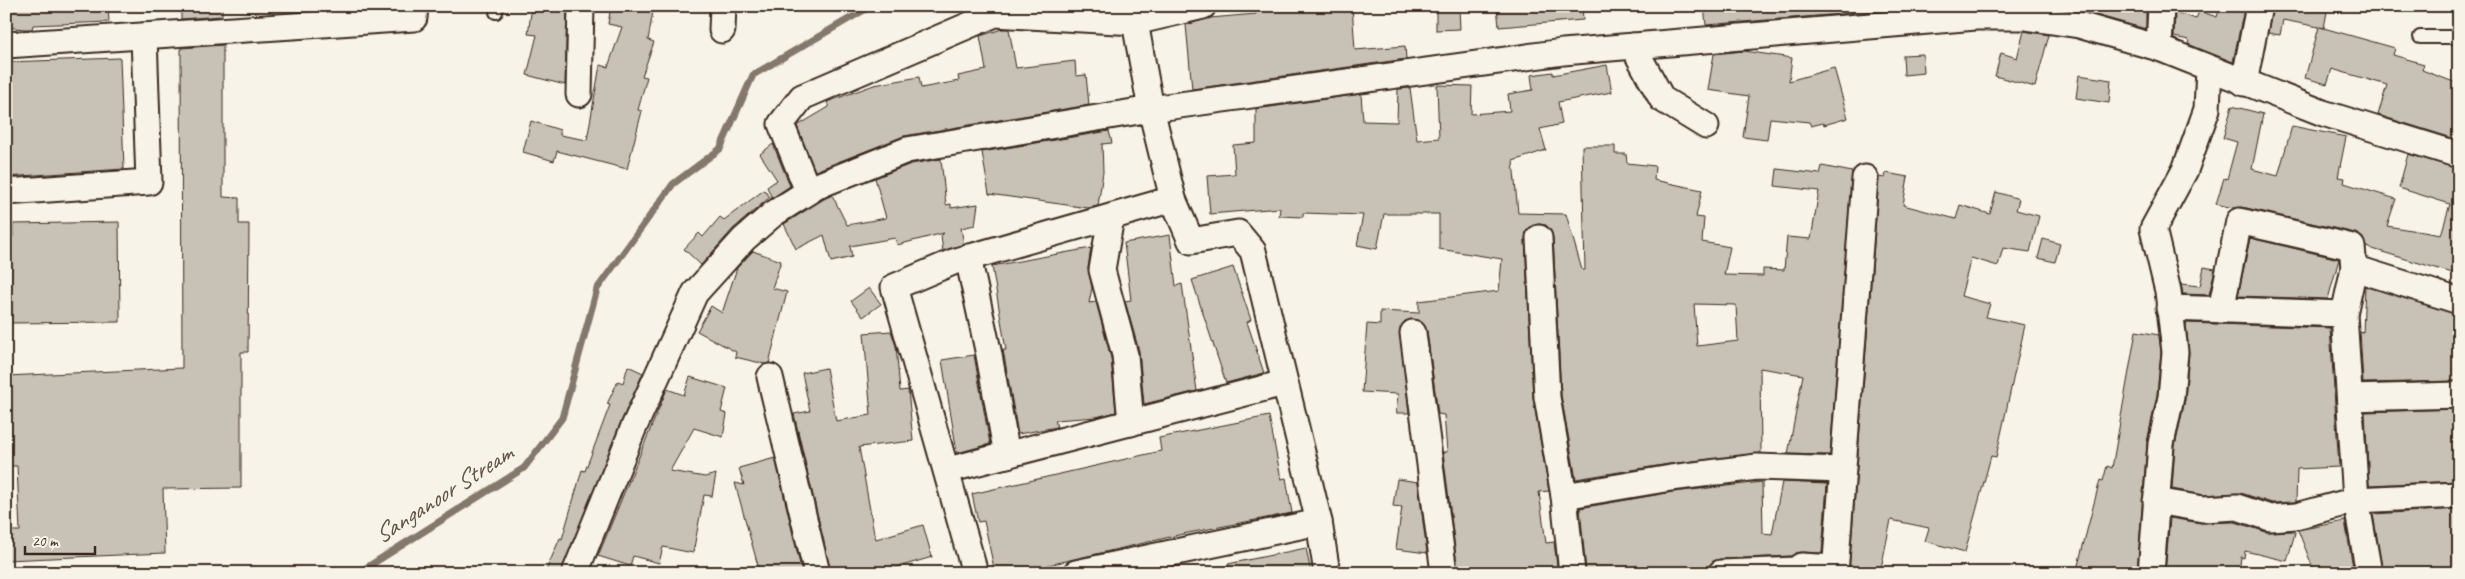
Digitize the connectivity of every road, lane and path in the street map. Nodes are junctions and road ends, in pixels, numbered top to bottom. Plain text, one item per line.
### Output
1 (415, 6) edge
2 (582, 6) edge
3 (1203, 6) edge
4 (2161, 6) edge
5 (2259, 6) edge
6 (1975, 11) edge
7 (1135, 22) junction
8 (144, 36) junction
9 (2420, 37) dead end
10 (2459, 37) edge
11 (6, 45) edge
12 (1633, 46) junction
13 (2159, 48) junction
14 (2209, 69) junction
15 (2244, 83) junction
16 (579, 94) dead end
17 (1151, 109) junction
18 (1706, 126) dead end
19 (2459, 155) edge
20 (1865, 178) dead end
21 (6, 192) edge
22 (808, 192) junction
23 (1173, 199) junction
24 (1111, 217) junction
25 (1539, 238) dead end
26 (968, 257) junction
27 (2354, 268) junction
28 (2459, 301) edge
29 (2169, 308) junction
30 (2221, 310) junction
31 (2344, 314) junction
32 (1413, 333) dead end
33 (770, 378) dead end
34 (1284, 383) junction
35 (2459, 395) edge
36 (2350, 398) junction
37 (1131, 423) junction
38 (1007, 455) junction
39 (948, 470) junction
40 (1842, 470) junction
41 (2459, 494) edge
42 (1564, 496) junction
43 (2356, 500) junction
44 (2156, 501) junction
45 (1319, 522) junction
46 (1835, 570) edge
47 (575, 573) edge
48 (817, 573) edge
49 (975, 573) edge
50 (1076, 573) edge
51 (1327, 573) edge
52 (1444, 573) edge
53 (1572, 573) edge
54 (1721, 573) edge
55 (2151, 573) edge
56 (2369, 573) edge

1 - 8 street
2 - 16 street
3 - 7 street
4 - 13 street
5 - 15 street
6 - 12 street
6 - 13 street
7 - 17 street
7 - 22 street
8 - 11 street
8 - 21 street
9 - 10 lane
12 - 17 street
12 - 18 street
13 - 14 street
14 - 15 street
14 - 29 street
15 - 19 street
17 - 22 street
17 - 23 street
20 - 40 street
22 - 47 street
23 - 24 street
23 - 34 street
24 - 26 street
24 - 37 street
25 - 42 street
26 - 38 street
26 - 39 street
27 - 28 street
27 - 30 street
27 - 31 street
29 - 30 street
29 - 44 street
30 - 31 street
31 - 36 street
32 - 52 street
33 - 48 street
34 - 37 street
34 - 45 street
35 - 36 street
36 - 43 street
37 - 38 street
38 - 39 street
39 - 49 street
40 - 42 street
40 - 46 street
41 - 43 street
42 - 53 street
43 - 44 street
43 - 56 street
44 - 55 street
45 - 50 street
45 - 51 street
46 - 54 street

